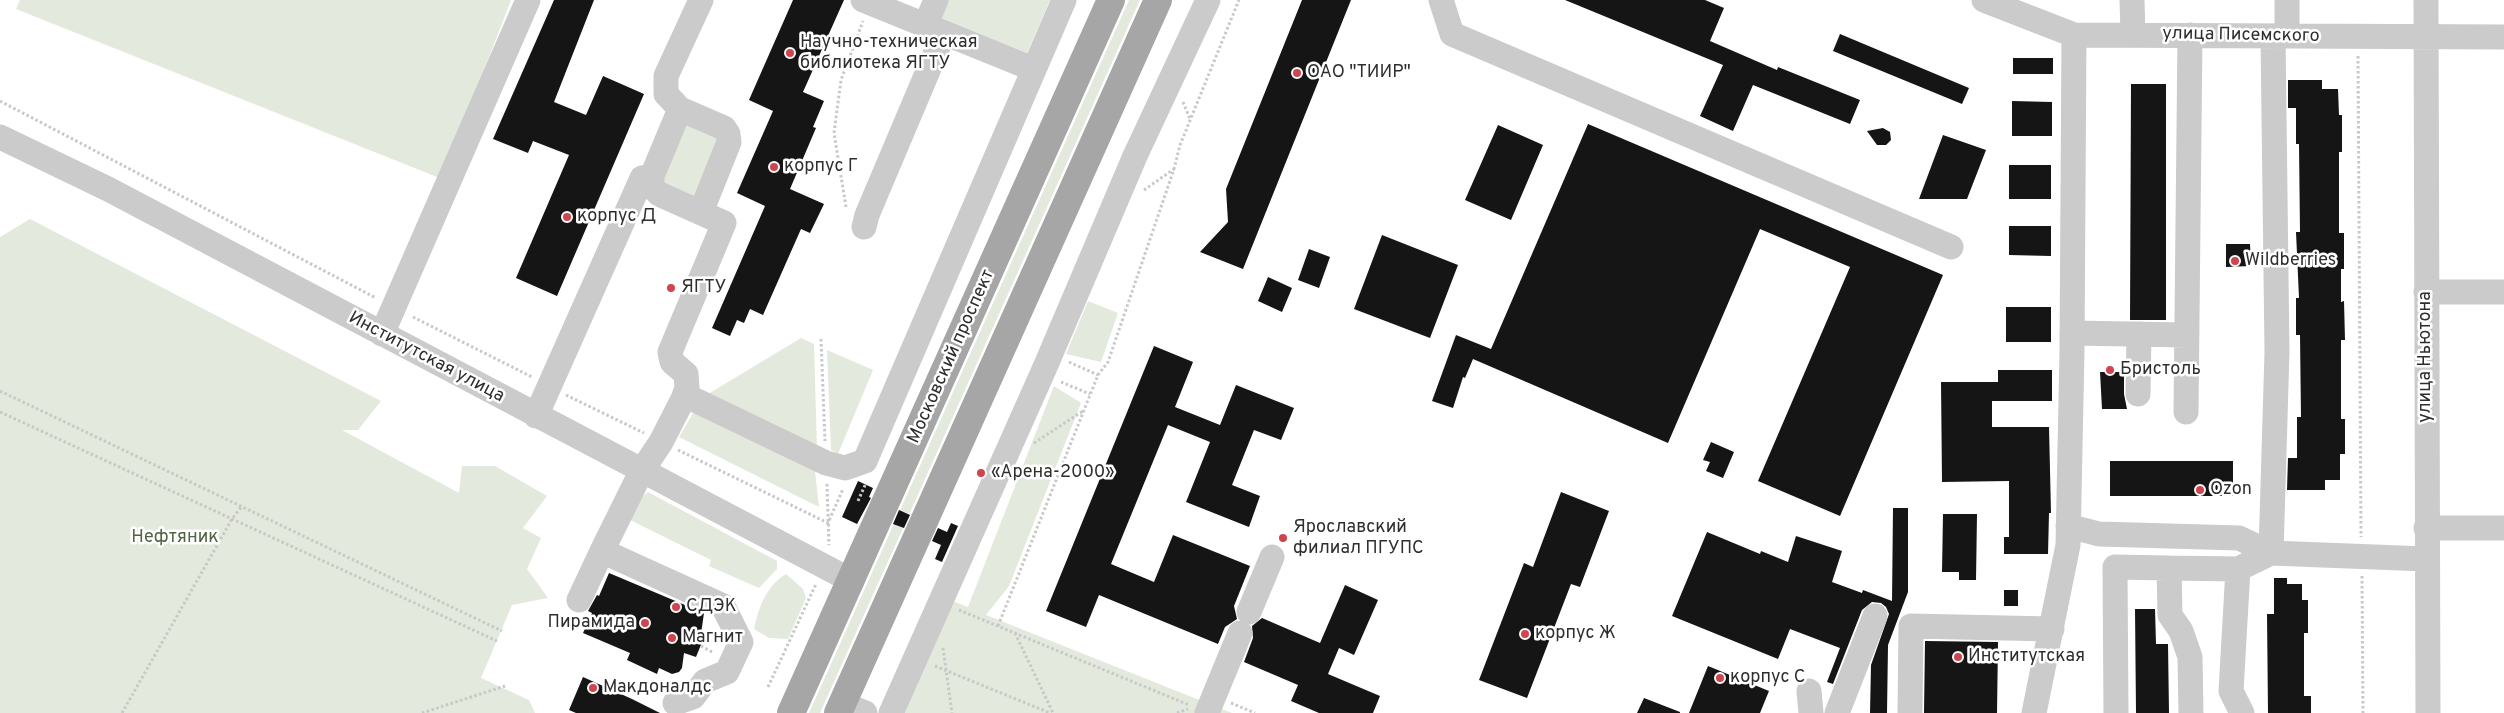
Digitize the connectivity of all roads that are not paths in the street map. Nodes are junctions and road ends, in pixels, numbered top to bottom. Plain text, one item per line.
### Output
1 (528, 0) edge
2 (701, 0) edge
3 (936, 0) edge
4 (1064, 0) edge
5 (1111, 0) edge
6 (1158, 0) edge
7 (1208, 0) edge
8 (1441, 0) edge
9 (1984, 0) edge
10 (2132, 0) edge
11 (2287, 0) edge
12 (2426, 0) edge
13 (866, 1) edge
14 (935, 30) junction
15 (2074, 34) junction
16 (2132, 35) junction
17 (2190, 35) junction
18 (2280, 36) junction
19 (2504, 37) edge
20 (2426, 38) junction
21 (1033, 70) junction
22 (680, 108) junction
23 (0, 137) edge
24 (652, 176) junction
25 (701, 212) junction
26 (864, 228) road end
27 (1951, 247) dead end
28 (2426, 292) junction
29 (2504, 292) edge
30 (382, 334) junction
31 (2139, 334) junction
32 (2187, 335) junction
33 (2072, 351) junction
34 (2138, 394) dead end
35 (683, 399) junction
36 (2186, 412) dead end
37 (536, 416) junction
38 (641, 472) junction
39 (2068, 526) junction
40 (2426, 528) junction
41 (2504, 528) edge
42 (602, 550) junction
43 (2271, 553) junction
44 (1272, 557) dead end
45 (2426, 559) junction
46 (2169, 568) junction
47 (2238, 569) junction
48 (852, 581) junction
49 (579, 600) dead end
50 (1875, 616) dead end
51 (2052, 629) junction
52 (675, 703) dead end
53 (1208, 709) edge
54 (848, 710) edge
55 (791, 713) edge
56 (891, 713) edge
57 (1837, 713) edge
58 (1910, 713) edge
59 (2034, 713) edge
60 (2116, 713) edge
61 (2191, 713) edge
62 (2242, 713) edge
63 (2428, 713) edge

1 - 30 street
2 - 22 street
3 - 14 street
4 - 21 street
5 - 48 main road, Московский проспект
6 - 54 main road
7 - 56 street
8 - 27 street
9 - 15 street, улица Писемского
10 - 16 street
11 - 18 street
12 - 20 street, улица Ньютона
13 - 14 street
14 - 21 street
14 - 26 street
15 - 16 street, улица Писемского
15 - 33 street
16 - 17 street, улица Писемского
17 - 18 street, улица Писемского
17 - 32 street
18 - 20 street, улица Писемского
18 - 43 street
19 - 20 street, улица Писемского
20 - 28 street, улица Ньютона
21 - 35 street
22 - 24 street
22 - 25 street
23 - 30 street, Институтская улица
24 - 25 street
24 - 37 street
25 - 35 street
28 - 29 street
28 - 40 street, улица Ньютона
30 - 37 street, Институтская улица
31 - 32 street
31 - 33 street
31 - 34 street
32 - 36 street
33 - 39 street
35 - 38 street
37 - 38 street, Институтская улица
38 - 42 street
38 - 48 street, Институтская улица
39 - 43 street
39 - 51 street
40 - 41 street
40 - 45 street, улица Ньютона
42 - 49 street
42 - 52 street
43 - 45 street
43 - 47 street
44 - 53 street
45 - 63 street, улица Ньютона
46 - 47 street
46 - 60 street
46 - 61 street
47 - 62 street
48 - 55 main road, Московский проспект
50 - 57 street
51 - 58 street
51 - 59 street

